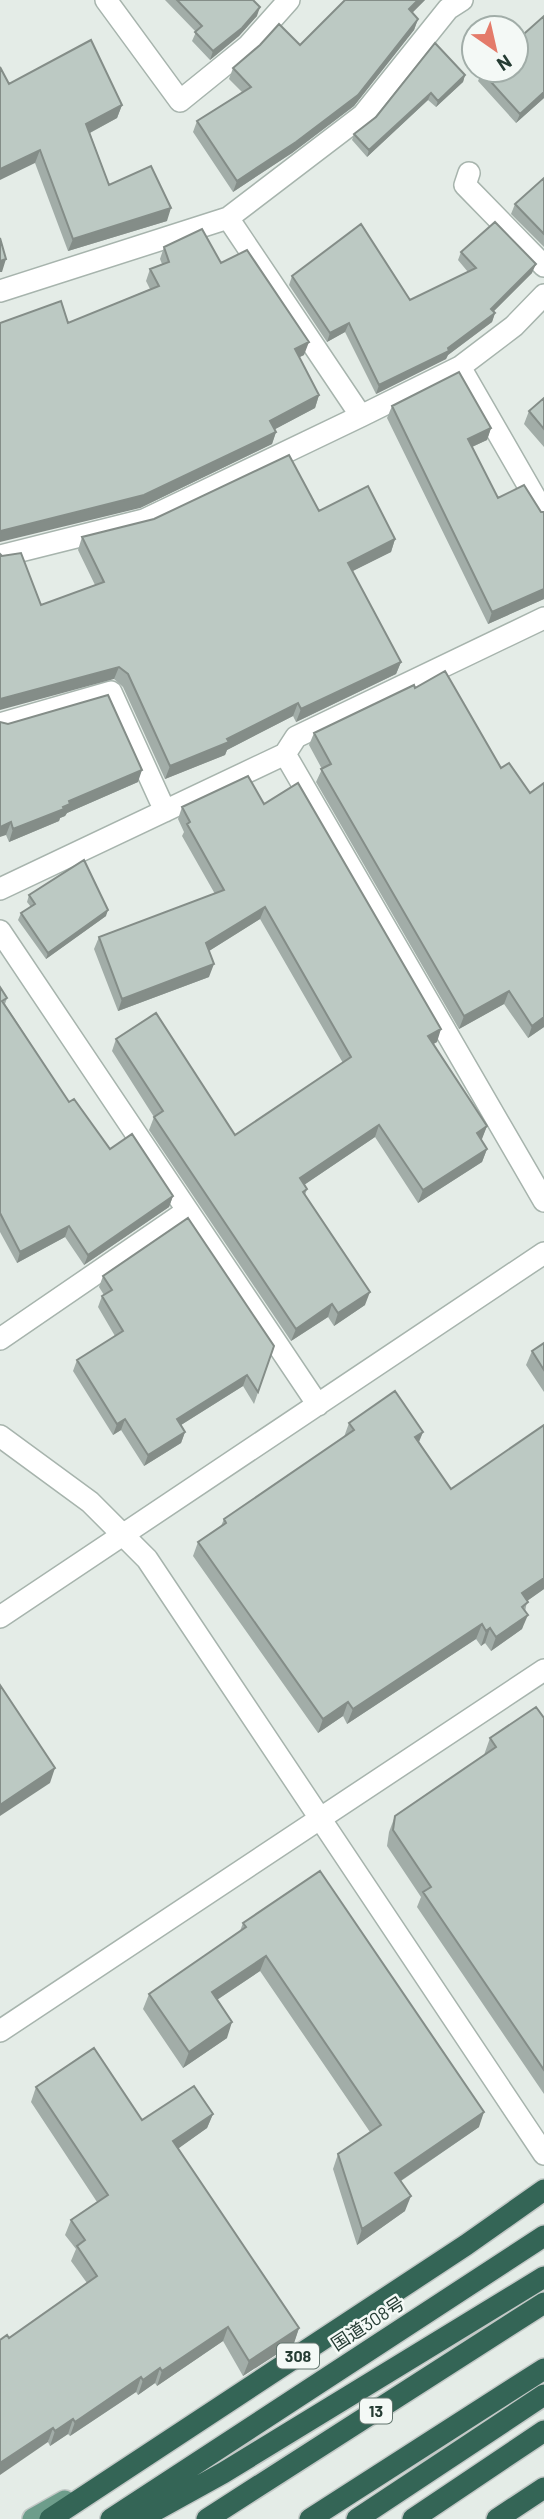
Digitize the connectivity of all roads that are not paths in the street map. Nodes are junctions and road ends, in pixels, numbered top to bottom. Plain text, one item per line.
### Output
1 (106, 0) edge
2 (289, 0) edge
3 (462, 0) edge
4 (468, 173) dead end
5 (228, 218) junction
6 (544, 266) edge
7 (0, 292) edge
8 (544, 295) edge
9 (460, 367) junction
10 (361, 416) junction
11 (544, 513) edge
12 (0, 556) edge
13 (544, 618) edge
14 (0, 724) edge
15 (285, 754) junction
16 (165, 811) junction
17 (0, 888) edge
18 (0, 931) edge
19 (544, 1201) edge
20 (187, 1210) junction
21 (544, 1253) edge
22 (0, 1339) edge
23 (318, 1405) junction
24 (0, 1436) edge
25 (124, 1536) junction
26 (0, 1617) edge
27 (544, 1670) edge
28 (319, 1819) junction
29 (0, 2031) edge
30 (544, 2154) edge
31 (544, 2190) edge
32 (542, 2237) edge
33 (544, 2277) edge
34 (544, 2303) edge
35 (544, 2369) edge
36 (544, 2395) edge
37 (188, 2428) junction
38 (544, 2431) edge
39 (544, 2488) edge
40 (33, 2519) edge
41 (50, 2519) edge
42 (111, 2519) edge
43 (140, 2519) edge
44 (207, 2519) edge
45 (310, 2519) edge
46 (357, 2519) edge
47 (413, 2519) edge
48 (497, 2519) edge

1 - 2 street
3 - 5 street
4 - 6 street
5 - 7 street
5 - 10 street
8 - 9 street
9 - 10 street
9 - 11 street
10 - 12 street
13 - 15 street
14 - 16 street
15 - 16 street
15 - 19 street
16 - 17 street
18 - 20 street
20 - 22 street
20 - 23 street
21 - 23 street
23 - 25 street
24 - 25 street
25 - 26 street
25 - 28 street
27 - 28 street
28 - 29 street
28 - 30 street
31 - 37 highway, 308
32 - 42 highway, 国道308号 / 308
33 - 43 highway
34 - 44 highway, 13
35 - 45 highway
36 - 46 highway
37 - 40 main road
37 - 41 highway, 308
38 - 47 highway
39 - 48 highway

